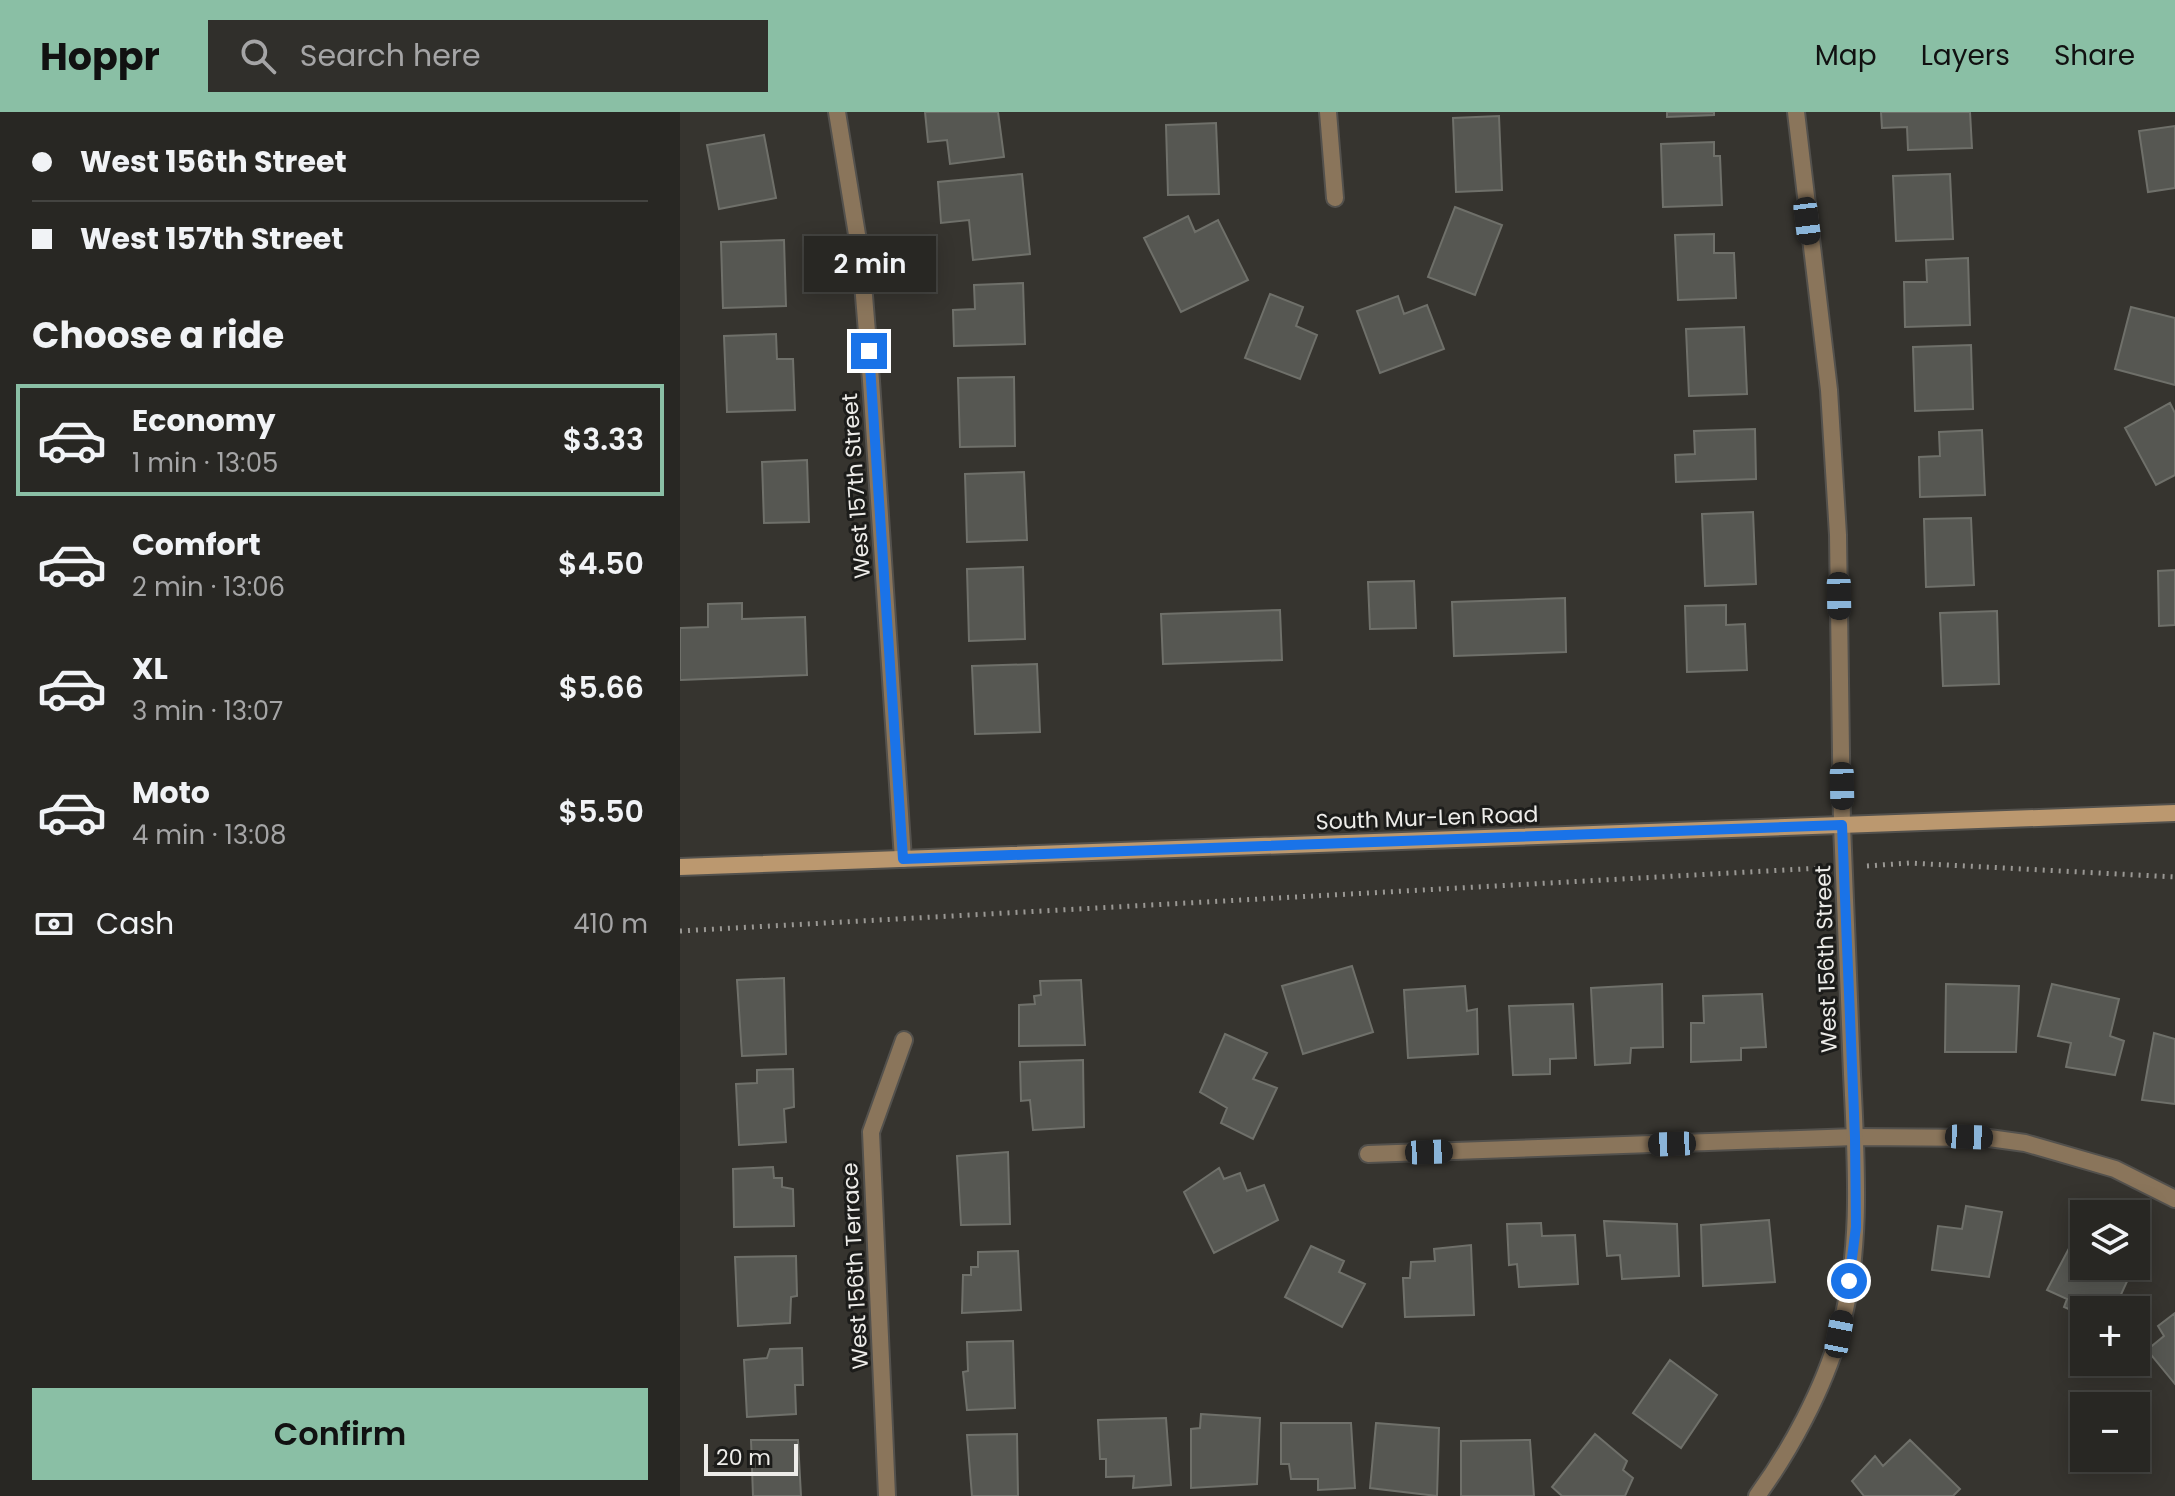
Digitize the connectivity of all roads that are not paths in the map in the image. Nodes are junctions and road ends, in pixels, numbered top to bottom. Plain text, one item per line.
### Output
1 (837, 112) edge
2 (1328, 112) edge
3 (1796, 112) edge
4 (1335, 198) dead end
5 (2175, 813) edge
6 (1842, 825) junction
7 (903, 859) junction
8 (680, 867) edge
9 (904, 1040) dead end
10 (1855, 1137) junction
11 (1368, 1154) dead end
12 (2175, 1199) edge
13 (887, 1496) edge
14 (1757, 1496) edge

1 - 7 street, West 157th Street
2 - 4 street
3 - 6 street, West 156th Street
5 - 6 main road, South Mur-Len Road
6 - 7 main road, South Mur-Len Road
6 - 10 street, West 156th Street
7 - 8 main road, South Mur-Len Road
9 - 13 street, West 156th Terrace
10 - 11 street
10 - 12 street
10 - 14 street, West 156th Street

